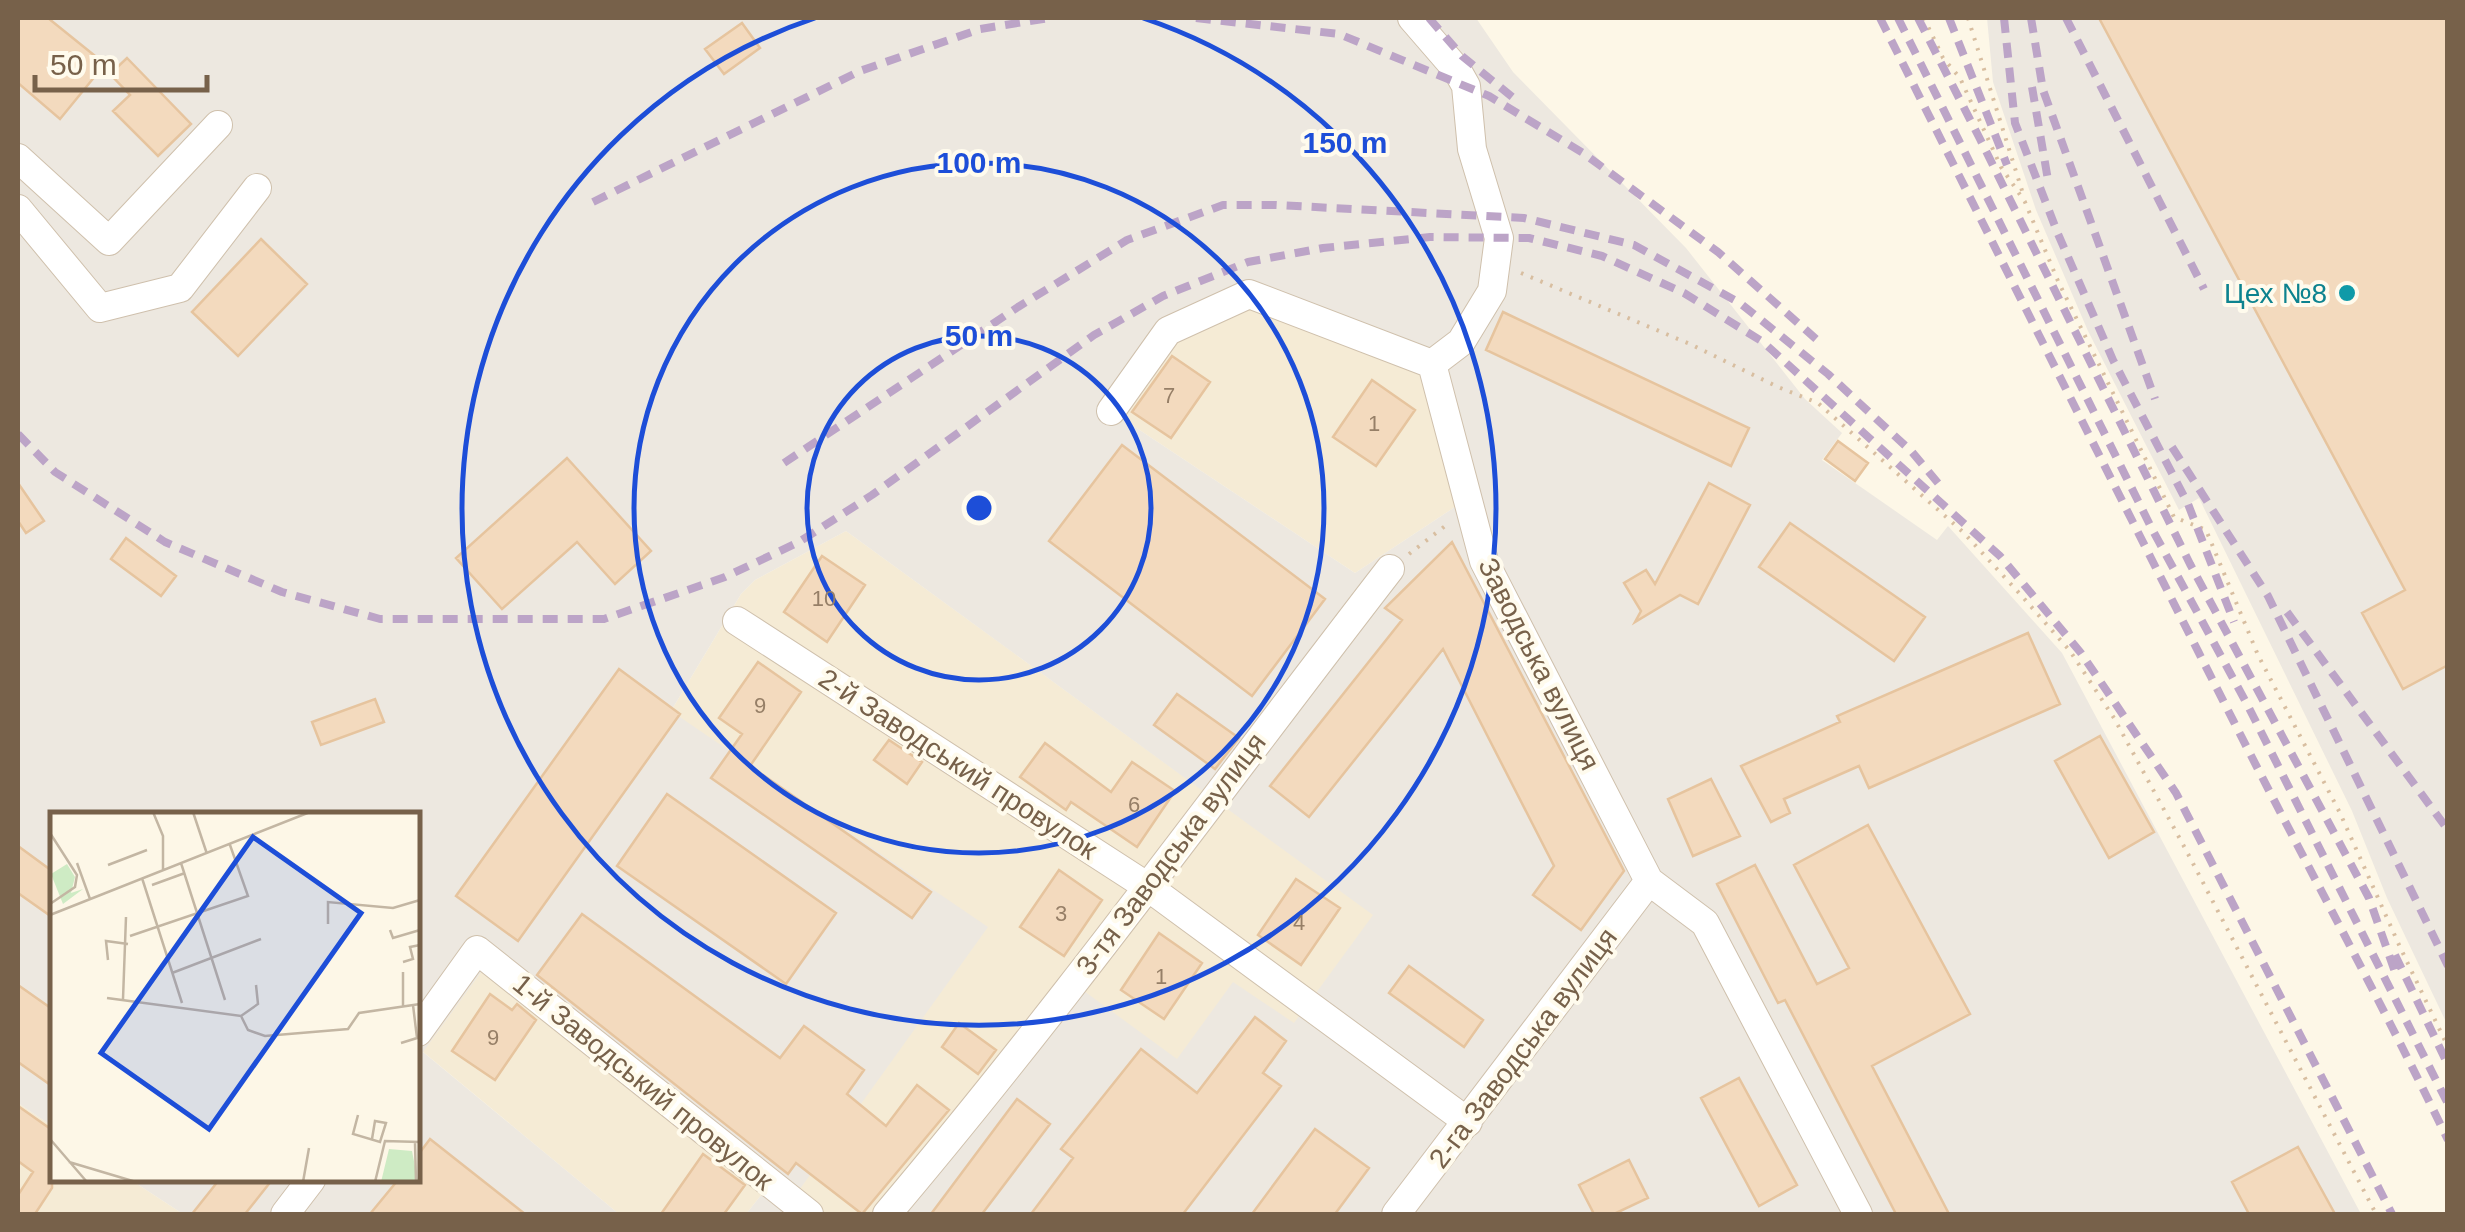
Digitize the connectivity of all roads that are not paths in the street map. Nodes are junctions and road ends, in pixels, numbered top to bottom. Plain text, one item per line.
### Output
1 (1412, 18) edge
2 (218, 124) dead end
3 (18, 158) edge
4 (257, 188) dead end
5 (18, 209) edge
6 (1432, 364) junction
7 (1111, 411) dead end
8 (1390, 569) road end
9 (737, 621) dead end
10 (1649, 881) junction
11 (1148, 887) junction
12 (420, 1029) edge
13 (1468, 1122) junction
14 (309, 1182) edge
15 (285, 1214) edge
16 (808, 1214) edge
17 (887, 1214) edge
18 (1396, 1214) edge
19 (1858, 1214) edge

1 - 6 street
2 - 3 street
4 - 5 street
6 - 7 street
6 - 10 street, Заводська вулиця
8 - 11 street, 3-тя Заводська вулиця
9 - 11 street, 2-й Заводський провулок
10 - 13 street, 2-га Заводська вулиця
10 - 19 street, Заводська вулиця
11 - 13 street, 2-й Заводський провулок
11 - 17 street, 3-тя Заводська вулиця
12 - 16 street, 1-й Заводський провулок
13 - 18 street, 2-га Заводська вулиця
14 - 15 street

